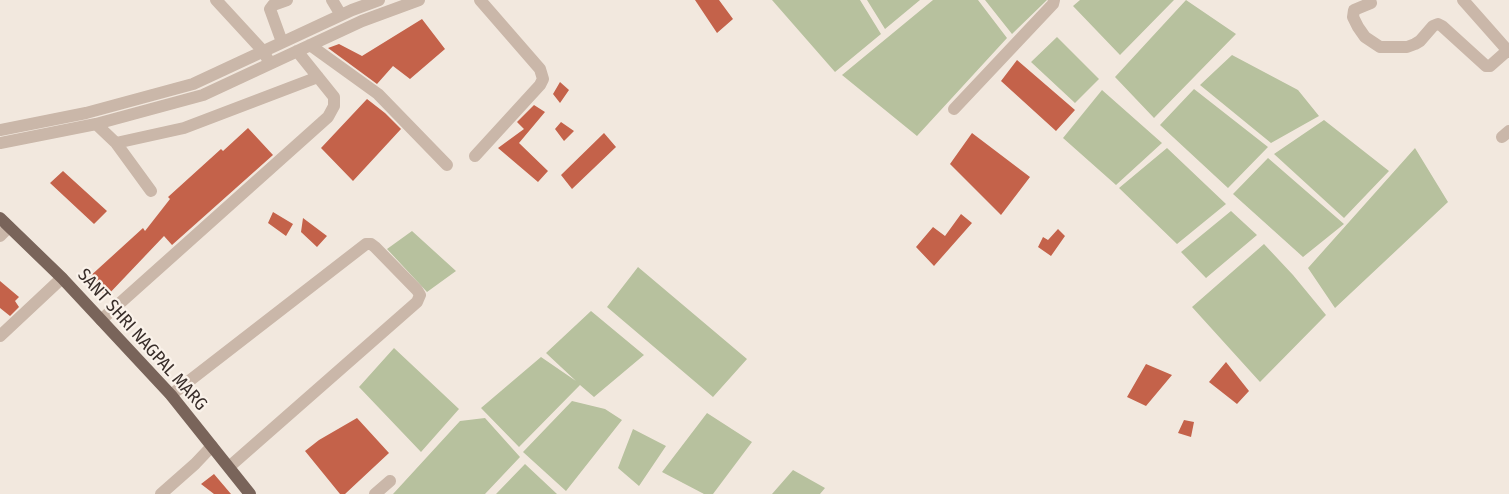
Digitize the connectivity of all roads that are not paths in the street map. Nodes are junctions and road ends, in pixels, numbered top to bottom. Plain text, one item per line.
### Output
1 (216, 0) edge
2 (332, 0) edge
3 (379, 0) edge
4 (419, 0) edge
5 (480, 0) edge
6 (1054, 0) edge
7 (1463, 0) edge
8 (277, 2) edge
9 (359, 3) edge
10 (1371, 3) dead end
11 (341, 15) junction
12 (282, 42) junction
13 (310, 45) junction
14 (263, 51) junction
15 (297, 51) junction
16 (1508, 51) edge
17 (270, 64) junction
18 (318, 77) junction
19 (954, 109) dead end
20 (96, 124) junction
21 (0, 130) edge
22 (0, 142) edge
23 (116, 143) junction
24 (475, 156) dead end
25 (448, 165) dead end
26 (151, 191) dead end
27 (3, 227) edge
28 (62, 278) junction
29 (101, 320) junction
30 (0, 336) edge
31 (172, 395) junction
32 (212, 446) junction
33 (229, 467) junction
34 (390, 481) dead end
35 (160, 494) edge
36 (250, 494) edge
37 (375, 494) edge

1 - 14 street
2 - 11 street
3 - 9 street
4 - 13 street
5 - 24 street
6 - 19 street
7 - 16 street
8 - 12 street
9 - 11 street
10 - 16 street
11 - 12 street
12 - 14 street
13 - 15 street
13 - 25 street
14 - 17 street
14 - 21 street
15 - 17 street
15 - 18 street
17 - 20 street
18 - 23 street
18 - 29 street
20 - 22 street
20 - 23 street
23 - 26 street
27 - 28 main road, SANT SHRI NAGPAL MARG
28 - 29 main road, SANT SHRI NAGPAL MARG
28 - 30 street
29 - 31 main road, SANT SHRI NAGPAL MARG
31 - 32 main road, SANT SHRI NAGPAL MARG
31 - 33 street
32 - 33 main road, SANT SHRI NAGPAL MARG
32 - 35 street
33 - 36 main road, SANT SHRI NAGPAL MARG
34 - 37 street

